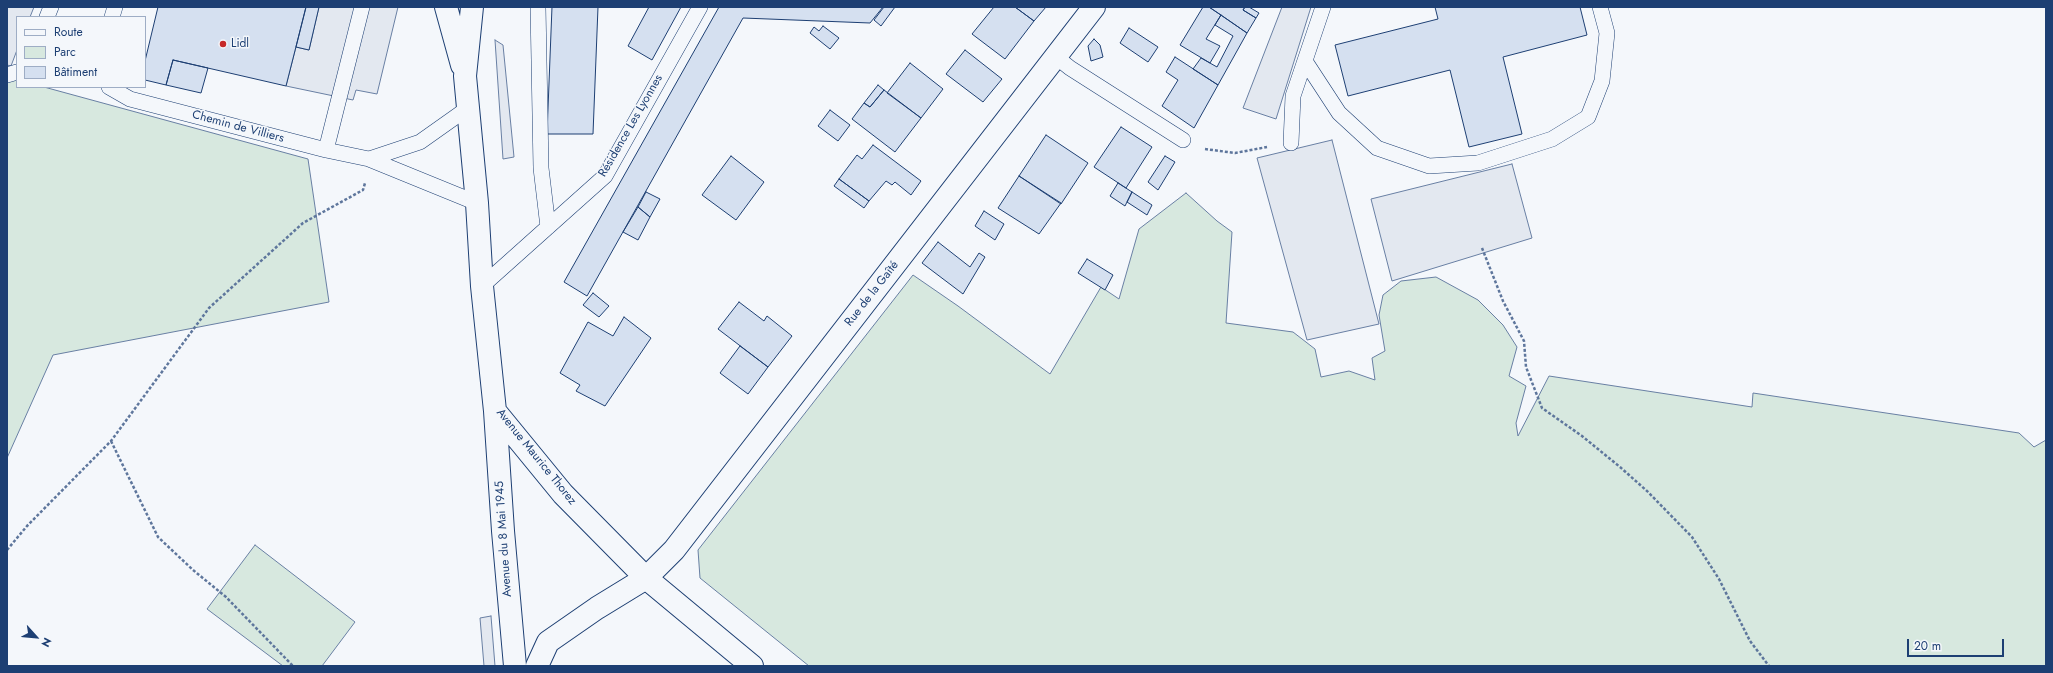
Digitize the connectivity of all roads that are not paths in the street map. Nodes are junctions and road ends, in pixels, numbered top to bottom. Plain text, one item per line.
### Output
1 (362, 7) edge
2 (446, 7) edge
3 (472, 7) edge
4 (538, 7) edge
5 (700, 7) edge
6 (1094, 7) edge
7 (1323, 7) edge
8 (1600, 7) edge
9 (1055, 56) junction
10 (1305, 61) junction
11 (465, 76) junction
12 (111, 88) edge
13 (468, 108) junction
14 (1183, 140) road end
15 (1291, 143) road end
16 (326, 150) junction
17 (370, 159) junction
18 (477, 204) junction
19 (548, 227) junction
20 (482, 286) junction
21 (495, 411) junction
22 (646, 578) junction
23 (515, 666) edge
24 (537, 666) edge
25 (752, 666) edge

1 - 16 lane
2 - 11 street, Avenue Maurice Thorez
3 - 11 street, Avenue Maurice Thorez
4 - 19 lane
5 - 19 lane, Résidence Les Lyonnes
6 - 9 street, Rue de la Gaîté
7 - 10 lane
8 - 10 lane
9 - 14 lane
9 - 22 street, Rue de la Gaîté
10 - 15 lane
11 - 13 street, Avenue Maurice Thorez
12 - 16 lane, Chemin de Villiers
13 - 17 lane
13 - 18 street, Avenue Maurice Thorez
16 - 17 lane, Chemin de Villiers
17 - 18 lane, Chemin de Villiers
18 - 20 street, Avenue Maurice Thorez
19 - 20 lane, Résidence Les Lyonnes
20 - 21 street, Avenue Maurice Thorez
21 - 22 street, Avenue Maurice Thorez
21 - 23 street, Avenue du 8 Mai 1945
22 - 24 street, Rue de la Gaîté
22 - 25 street, Avenue Maurice Thorez

